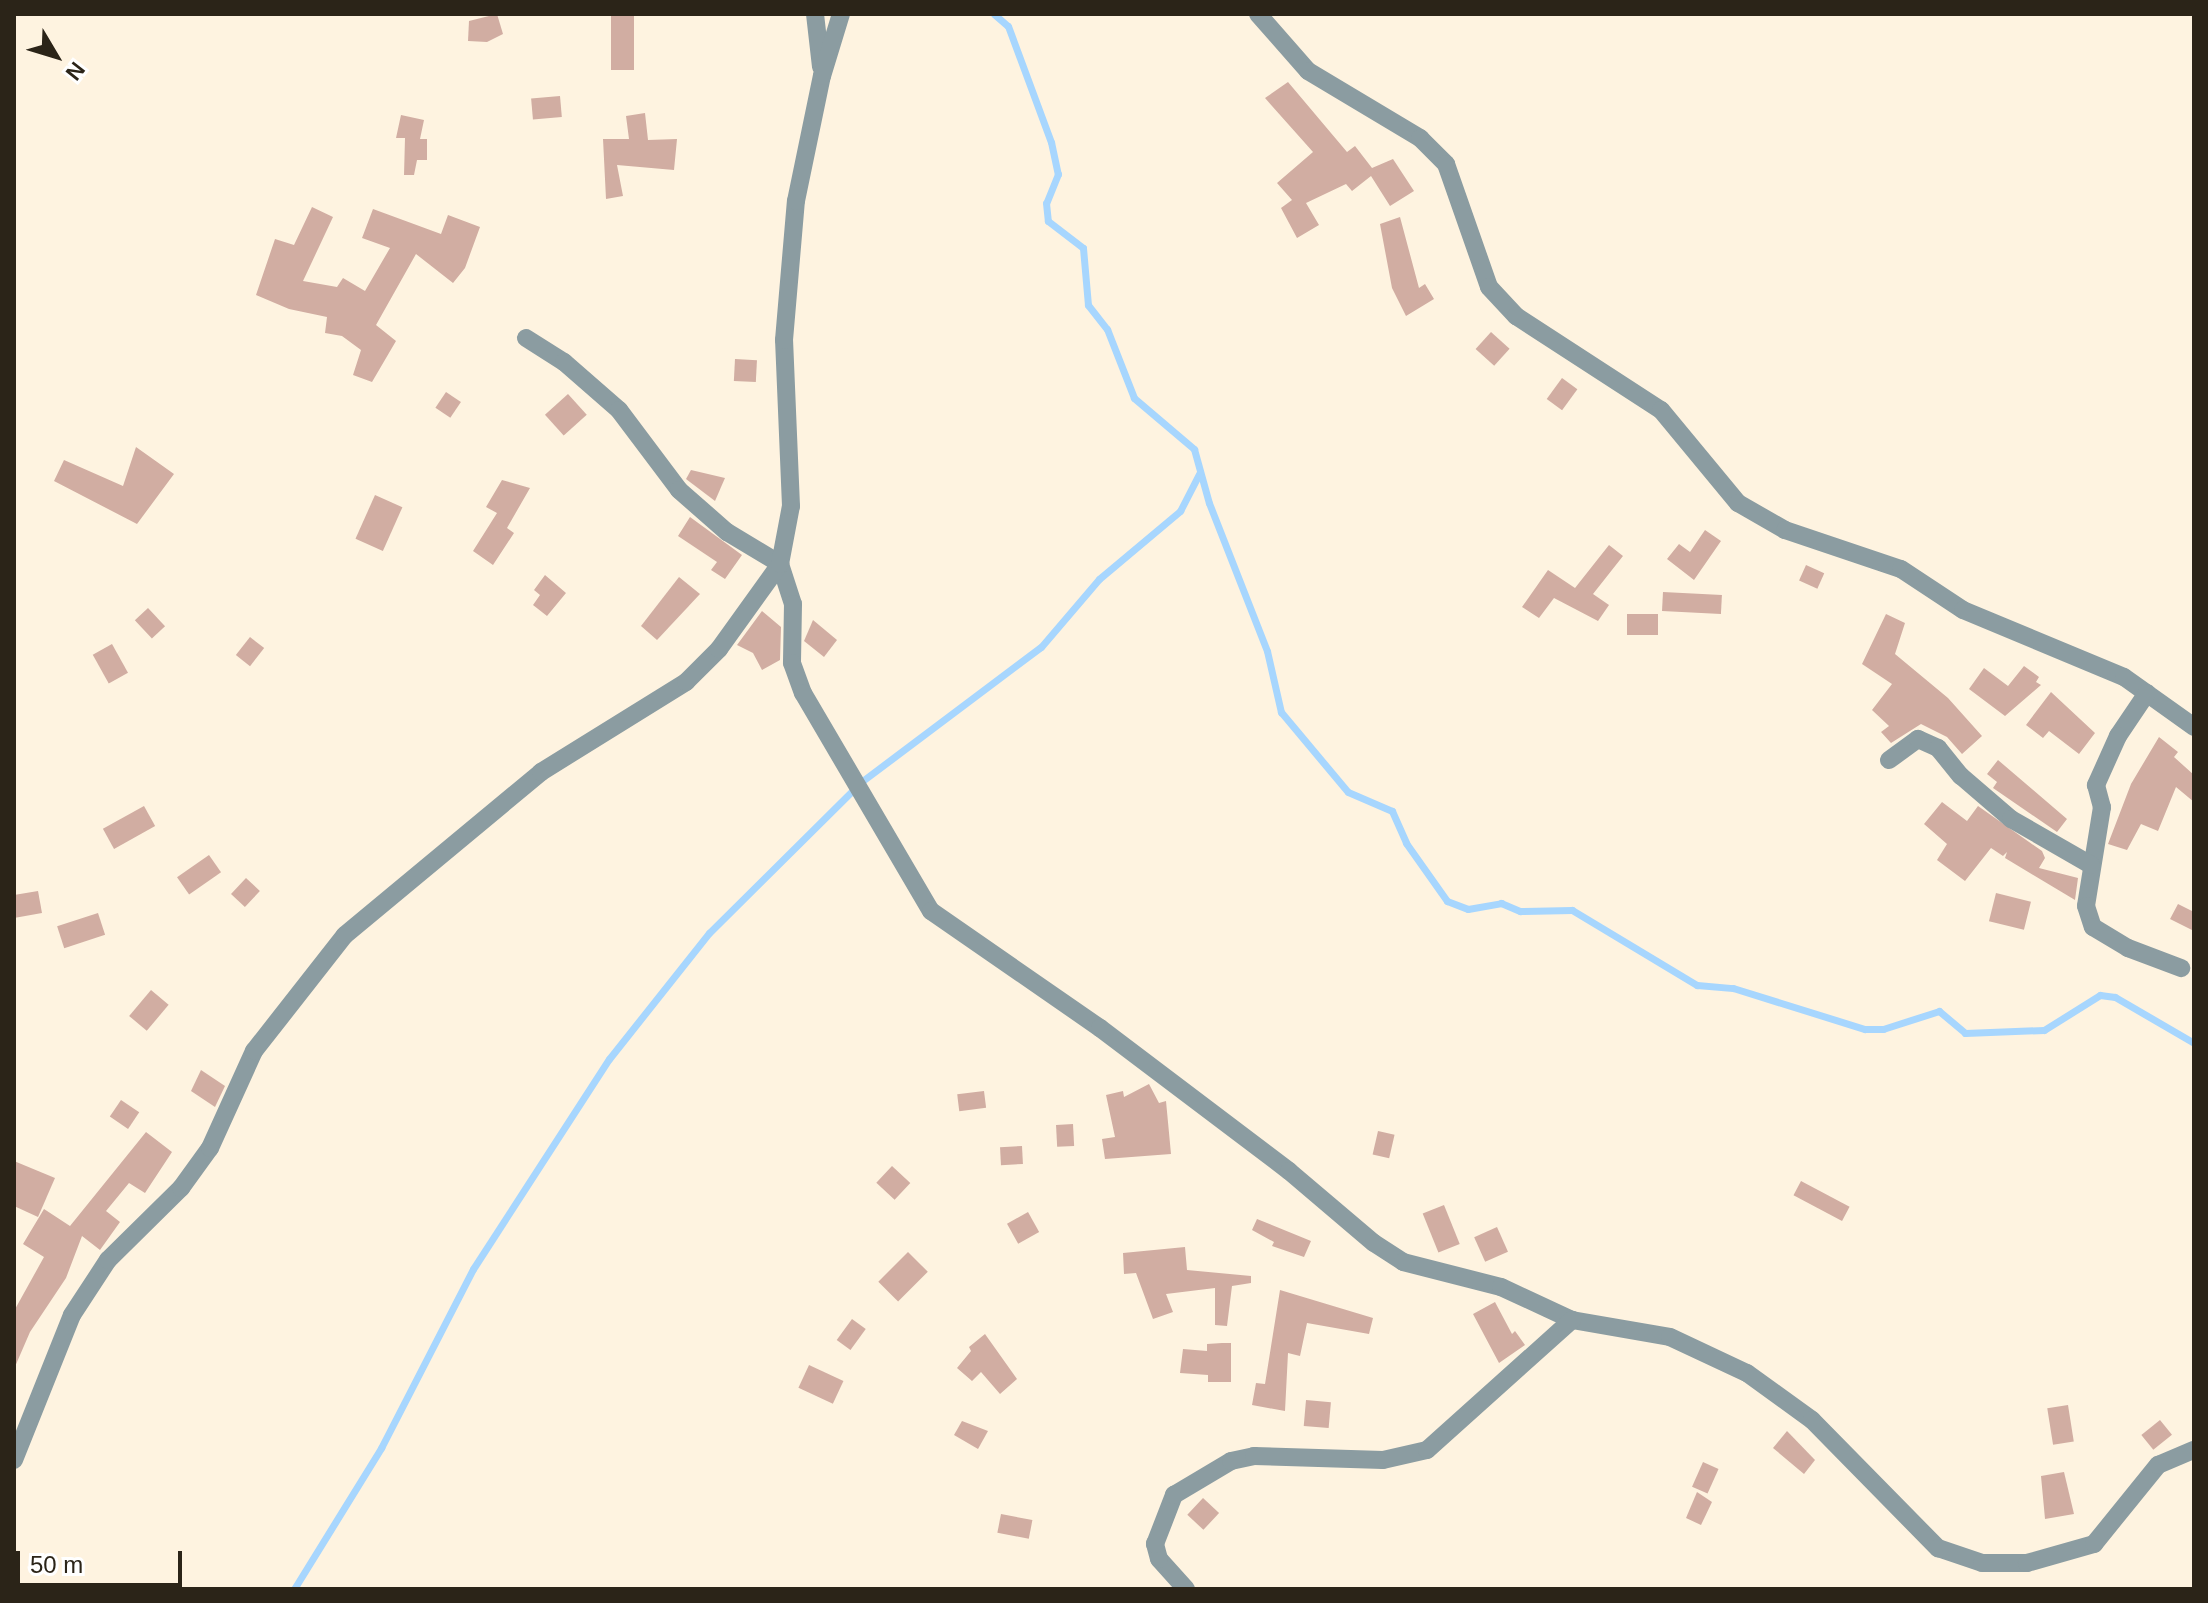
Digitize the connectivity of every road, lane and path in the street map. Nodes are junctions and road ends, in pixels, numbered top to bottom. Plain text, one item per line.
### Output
1 (815, 14) edge
2 (841, 14) edge
3 (1258, 14) edge
4 (822, 76) junction
5 (526, 338) dead end
6 (780, 564) junction
7 (2147, 693) junction
8 (2194, 727) edge
9 (1889, 760) dead end
10 (2091, 865) junction
11 (2181, 968) dead end
12 (1572, 1320) junction
13 (2194, 1450) edge
14 (14, 1460) edge
15 (1186, 1589) edge

1 - 4 street
2 - 4 street
3 - 7 street
4 - 6 street
5 - 6 street
6 - 12 street
6 - 14 street
7 - 8 street
7 - 10 street
9 - 10 street
10 - 11 street
12 - 13 street
12 - 15 street

